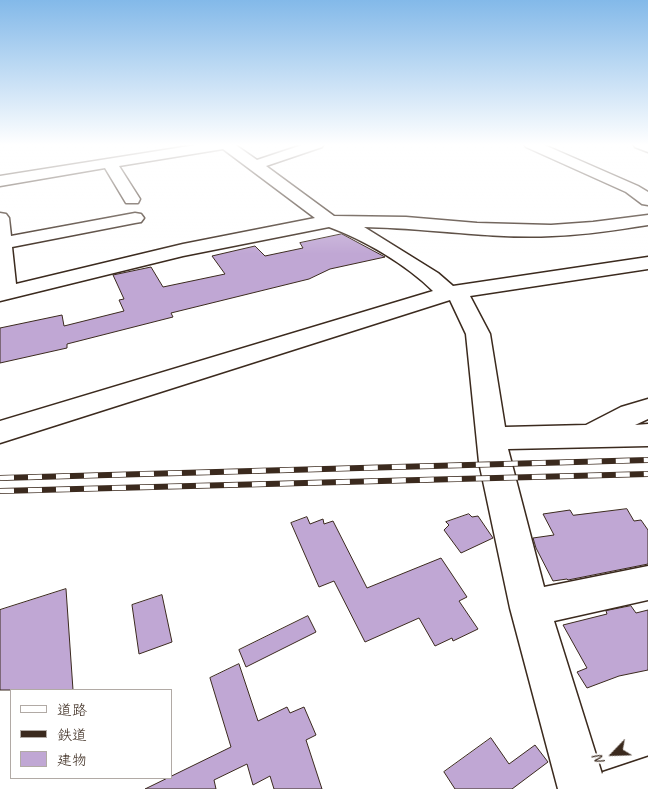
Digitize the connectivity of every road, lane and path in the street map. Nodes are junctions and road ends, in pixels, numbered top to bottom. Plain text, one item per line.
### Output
1 (121, 181) edge
2 (277, 181) edge
3 (614, 181) edge
4 (132, 199) dead end
5 (648, 200) edge
6 (0, 218) edge
7 (135, 218) dead end
8 (648, 220) edge
9 (330, 221) junction
10 (2, 243) junction
11 (648, 263) edge
12 (452, 292) junction
13 (3, 294) edge
14 (648, 409) edge
15 (0, 432) edge
16 (590, 436) junction
17 (648, 436) edge
18 (492, 438) junction
19 (648, 583) edge
20 (530, 608) junction
21 (648, 781) edge
22 (582, 789) edge
23 (620, 789) edge

1 - 4 street
2 - 9 street
3 - 5 street
6 - 10 street
7 - 10 street
8 - 9 street
9 - 12 street
9 - 13 street
10 - 13 street
11 - 12 street
12 - 15 street
12 - 18 street
14 - 16 street
16 - 17 street
16 - 18 street
18 - 20 street
19 - 20 street
20 - 22 street
21 - 23 street

